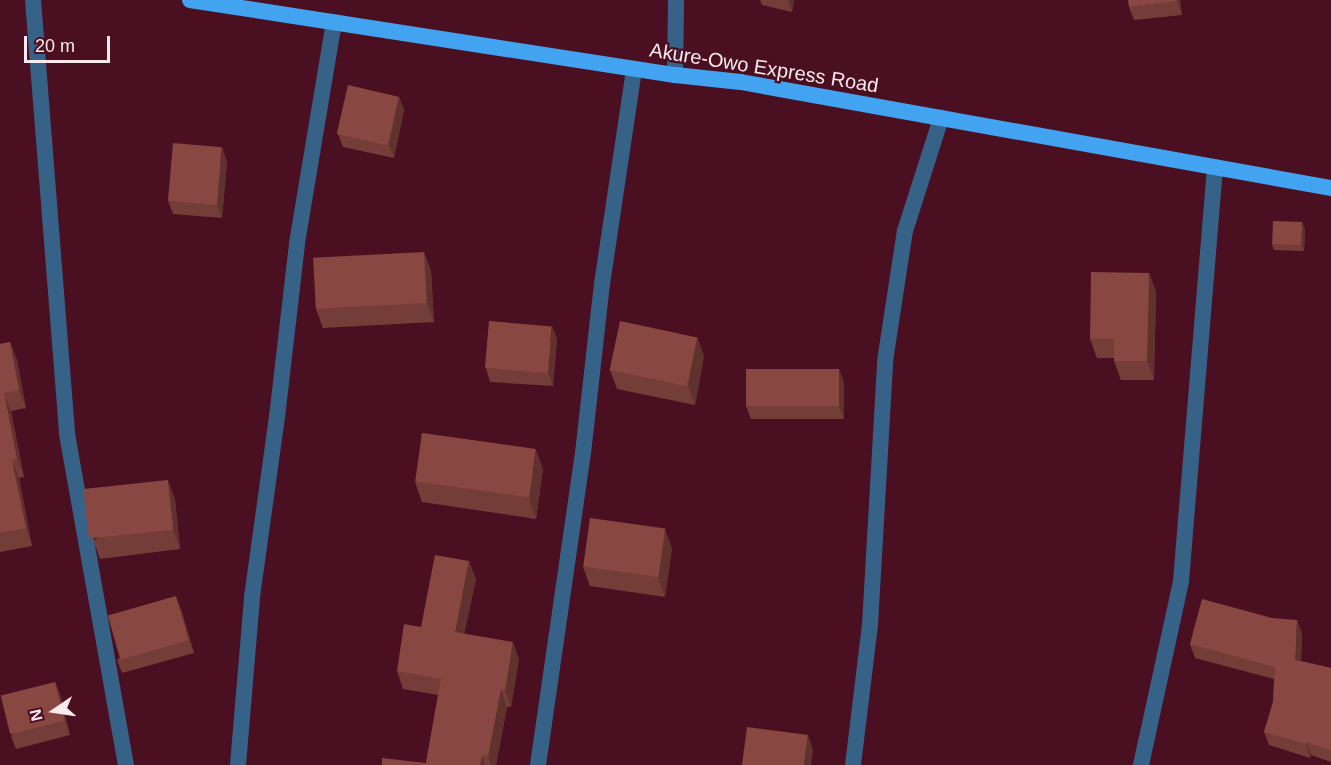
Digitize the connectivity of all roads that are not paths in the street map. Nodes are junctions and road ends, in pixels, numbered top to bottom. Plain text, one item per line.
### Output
1 (33, 0) edge
2 (190, 0) edge
3 (676, 0) edge
4 (334, 22) junction
5 (634, 69) junction
6 (675, 75) junction
7 (941, 118) junction
8 (1215, 167) junction
9 (1331, 188) edge
10 (126, 765) edge
11 (238, 765) edge
12 (538, 765) edge
13 (853, 765) edge
14 (1141, 765) edge

1 - 10 street
2 - 4 highway, Akure-Owo Express Road
3 - 6 street
4 - 5 highway, Akure-Owo Express Road
4 - 11 street
5 - 6 highway, Akure-Owo Express Road
5 - 12 street
6 - 7 highway, Akure-Owo Express Road
7 - 8 highway, Akure-Owo Express Road
7 - 13 street
8 - 9 highway, Akure-Owo Express Road
8 - 14 street

